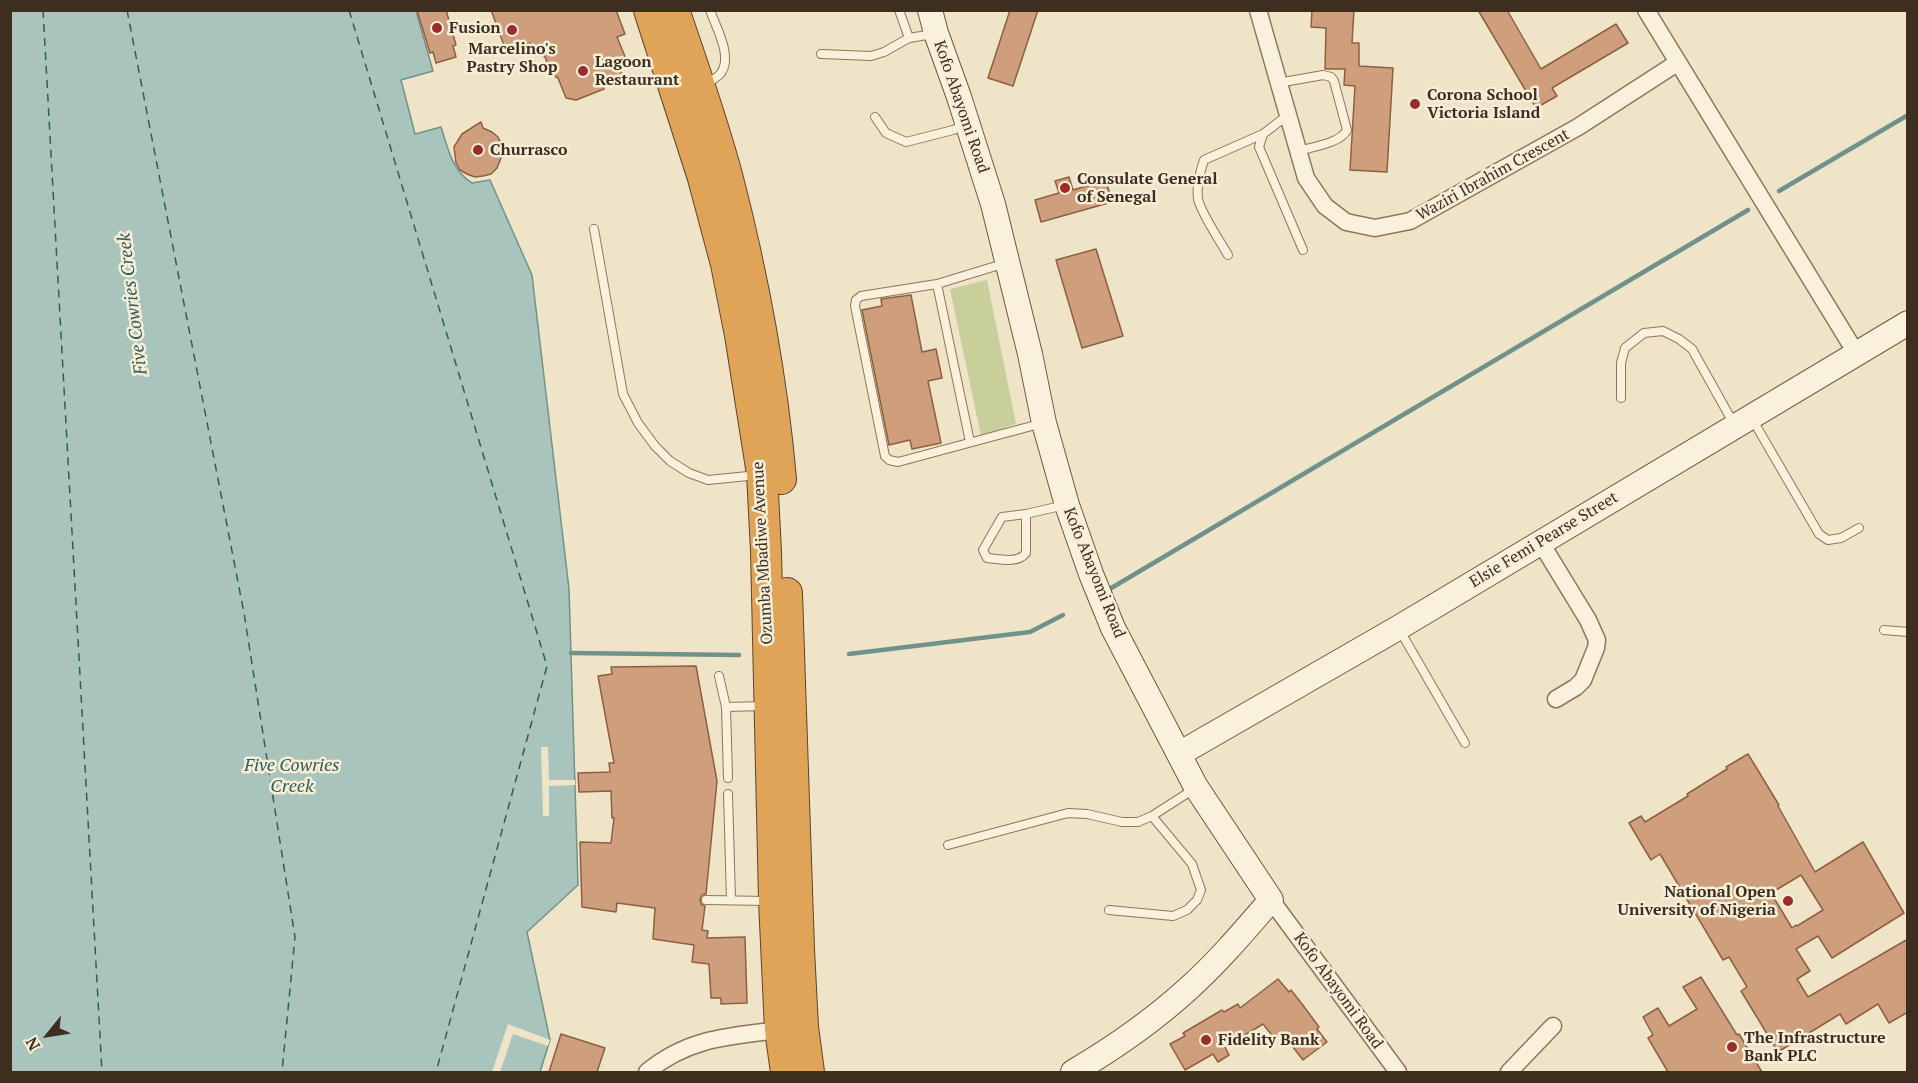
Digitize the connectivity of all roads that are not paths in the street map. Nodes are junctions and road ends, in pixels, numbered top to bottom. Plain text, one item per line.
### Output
1 (649, 10) edge
2 (674, 10) edge
3 (710, 10) edge
4 (899, 10) edge
5 (1258, 10) edge
6 (1646, 10) edge
7 (933, 22) edge
8 (909, 38) junction
9 (821, 54) dead end
10 (1677, 63) junction
11 (1278, 83) junction
12 (700, 88) junction
13 (1288, 116) junction
14 (875, 117) dead end
15 (967, 124) junction
16 (1263, 134) junction
17 (1298, 151) junction
18 (594, 229) dead end
19 (1303, 250) dead end
20 (1228, 255) dead end
21 (1009, 262) junction
22 (937, 284) junction
23 (1908, 323) edge
24 (1856, 354) junction
25 (1621, 398) dead end
26 (1743, 421) junction
27 (1044, 423) junction
28 (970, 442) junction
29 (762, 474) junction
30 (1067, 505) junction
31 (1026, 514) junction
32 (1859, 528) dead end
33 (1541, 543) junction
34 (1398, 628) junction
35 (1884, 630) dead end
36 (1908, 632) edge
37 (719, 676) dead end
38 (1556, 699) dead end
39 (770, 705) junction
40 (726, 707) junction
41 (1465, 743) dead end
42 (1179, 754) junction
43 (728, 778) dead end
44 (1196, 787) junction
45 (728, 794) dead end
46 (1152, 816) junction
47 (948, 845) dead end
48 (705, 900) dead end
49 (731, 900) junction
50 (1271, 900) junction
51 (774, 901) junction
52 (1109, 910) dead end
53 (1553, 1026) dead end
54 (792, 1029) junction
55 (647, 1072) edge
56 (786, 1072) edge
57 (809, 1072) edge
58 (1074, 1072) edge
59 (1398, 1072) edge
60 (1509, 1072) edge

1 - 29 highway, Ozumba Mbadiwe Avenue
2 - 12 highway, Ozumba Mbadiwe Avenue
3 - 12 lane
4 - 8 lane
5 - 11 street, Waziri Ibrahim Crescent
6 - 10 street
7 - 8 lane
7 - 15 street, Kofo Abayomi Road
8 - 9 lane
10 - 17 street, Waziri Ibrahim Crescent
10 - 24 street
11 - 13 street, Waziri Ibrahim Crescent
11 - 17 lane
12 - 54 highway, Ozumba Mbadiwe Avenue
13 - 16 lane
13 - 17 street, Waziri Ibrahim Crescent
14 - 15 lane
15 - 21 street, Kofo Abayomi Road
16 - 19 lane
16 - 20 lane
18 - 29 lane
21 - 22 lane
21 - 27 street, Kofo Abayomi Road
22 - 28 lane
22 - 28 lane
23 - 24 street, Elsie Femi Pearse Street
24 - 26 street, Elsie Femi Pearse Street
25 - 26 lane
26 - 32 lane
26 - 33 street, Elsie Femi Pearse Street
27 - 28 lane
27 - 30 street, Kofo Abayomi Road
29 - 39 highway, Ozumba Mbadiwe Avenue
30 - 31 lane
30 - 42 street, Kofo Abayomi Road
31 - 31 lane
33 - 34 street, Elsie Femi Pearse Street
33 - 38 street
34 - 41 lane
34 - 42 street, Elsie Femi Pearse Street
35 - 36 lane
37 - 40 lane
39 - 40 lane
39 - 51 highway, Ozumba Mbadiwe Avenue
40 - 43 lane
42 - 44 street, Kofo Abayomi Road
44 - 46 lane
44 - 50 street, Kofo Abayomi Road
45 - 49 lane
46 - 47 lane
46 - 52 lane
48 - 49 lane
49 - 51 lane
50 - 58 street
50 - 59 street, Kofo Abayomi Road
51 - 54 highway, Ozumba Mbadiwe Avenue
53 - 60 street
54 - 55 street
54 - 56 highway, Ozumba Mbadiwe Avenue
54 - 57 highway, Ozumba Mbadiwe Avenue

